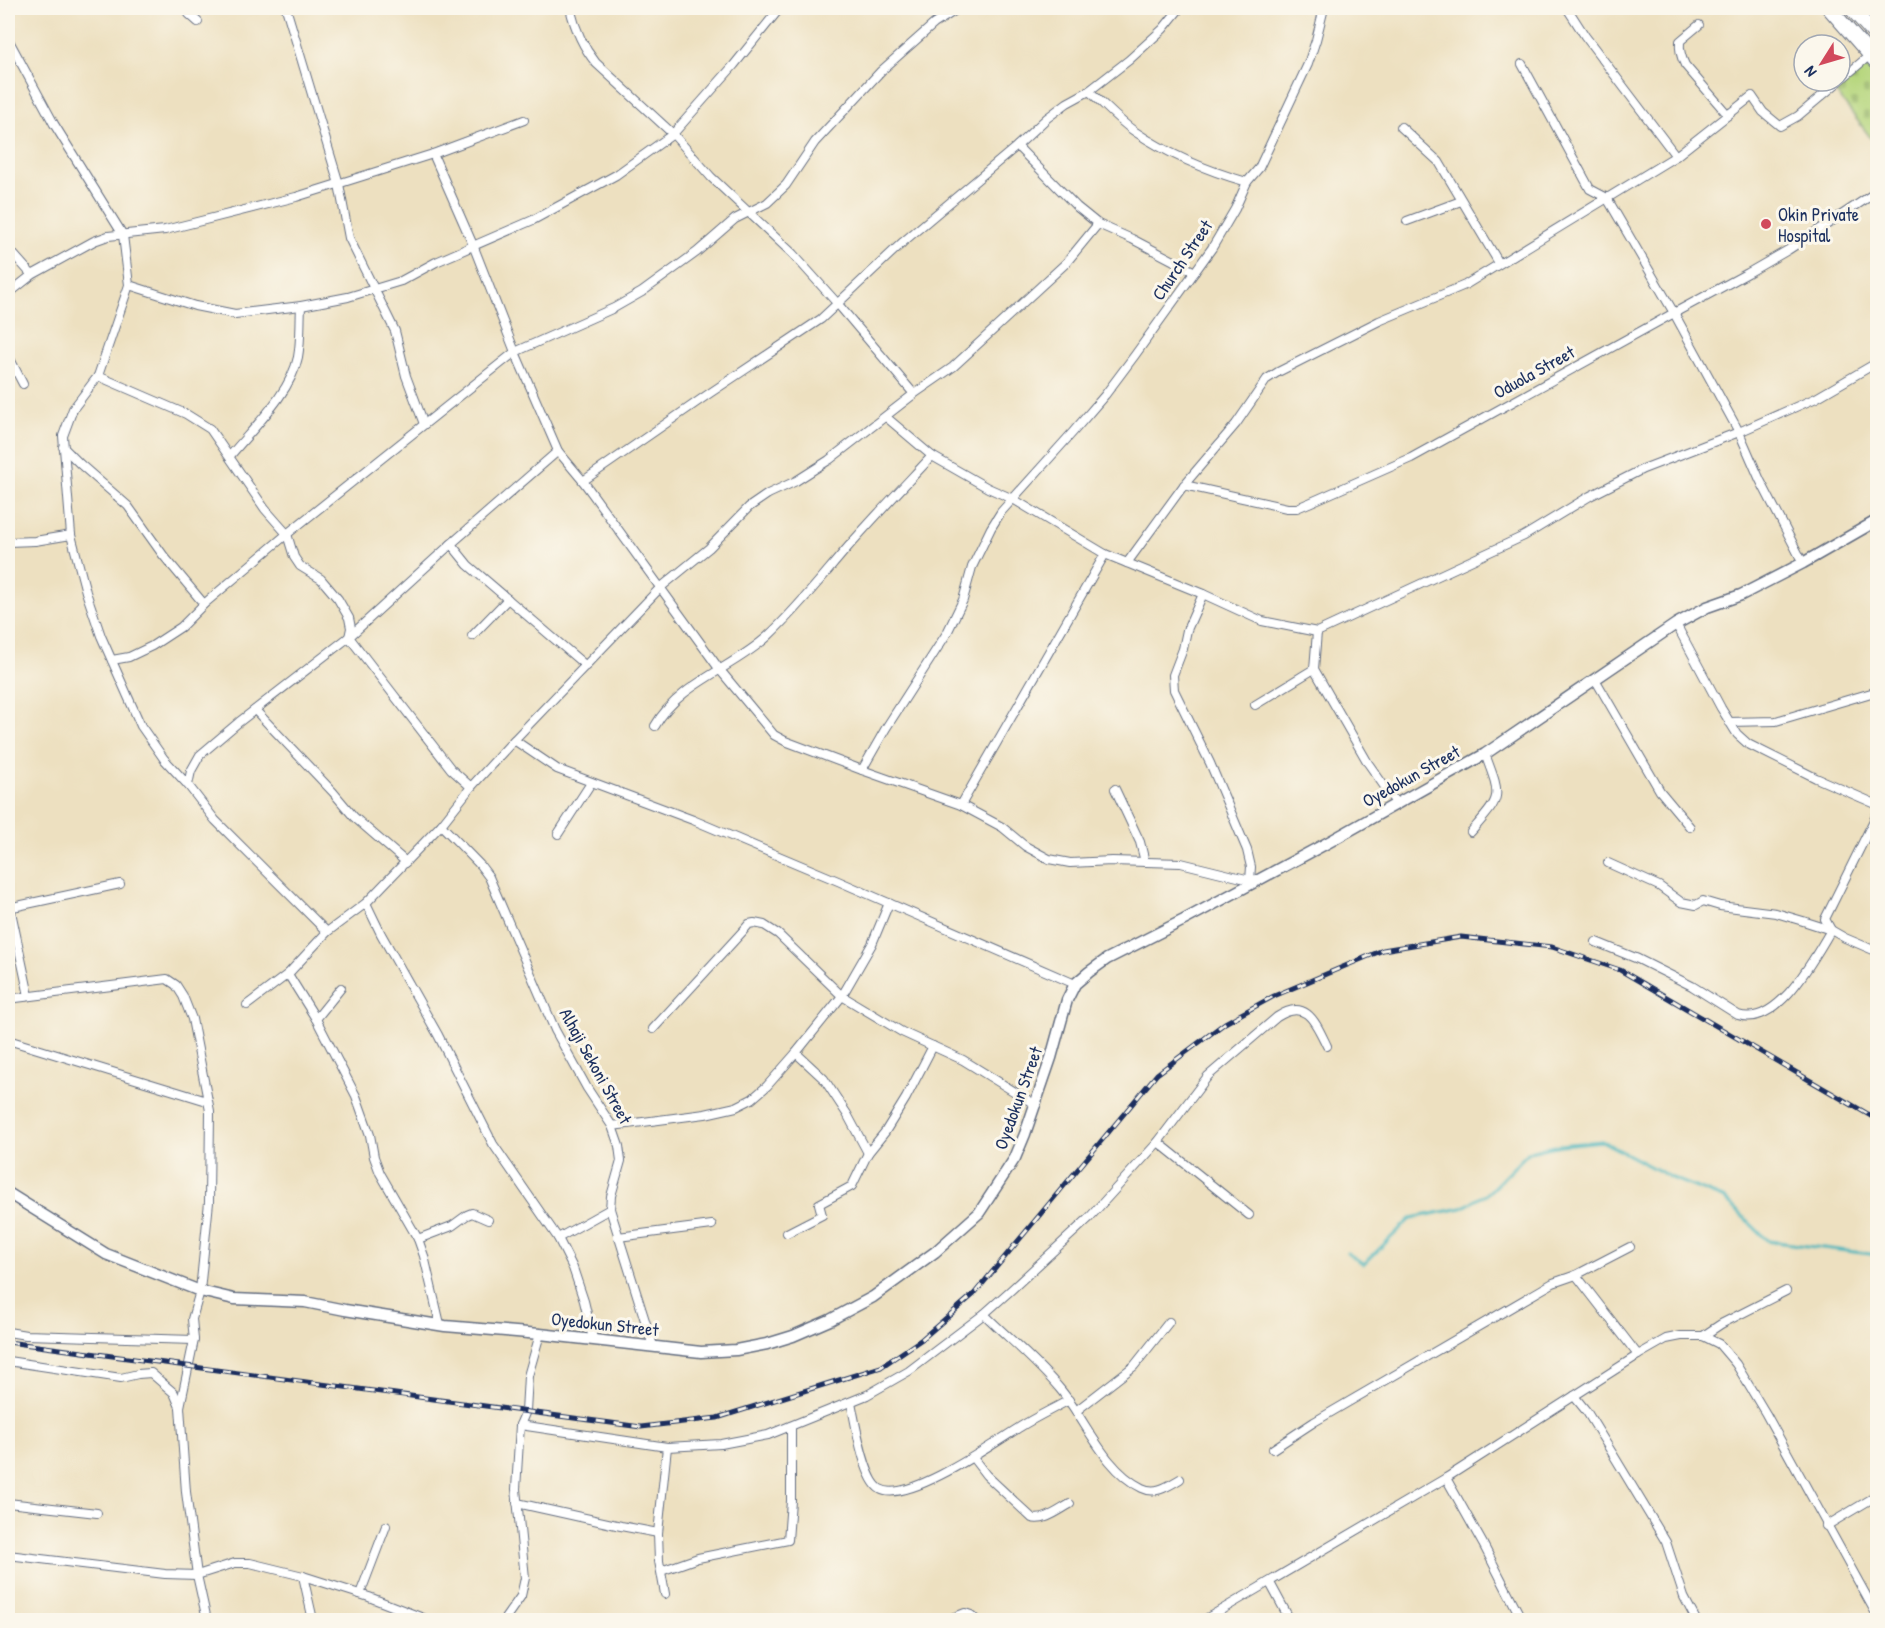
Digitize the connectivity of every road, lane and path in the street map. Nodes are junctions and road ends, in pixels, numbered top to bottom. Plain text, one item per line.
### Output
1 (187, 8) edge
2 (285, 8) edge
3 (570, 8) edge
4 (780, 8) edge
5 (959, 8) edge
6 (1180, 8) edge
7 (1324, 8) edge
8 (1567, 8) edge
9 (1829, 8) edge
10 (1851, 8) edge
11 (198, 22) dead end
12 (1699, 25) dead end
13 (1878, 38) edge
14 (8, 39) edge
15 (1874, 60) edge
16 (1522, 64) dead end
17 (1089, 92) junction
18 (1728, 115) junction
19 (524, 120) dead end
20 (1401, 127) dead end
21 (673, 134) junction
22 (1017, 146) junction
23 (433, 154) junction
24 (1676, 156) junction
25 (1248, 182) junction
26 (339, 184) junction
27 (1878, 190) edge
28 (1606, 198) junction
29 (1461, 201) junction
30 (749, 212) junction
31 (1407, 221) dead end
32 (1098, 224) junction
33 (123, 235) junction
34 (473, 245) junction
35 (8, 248) edge
36 (1499, 263) junction
37 (1195, 272) junction
38 (32, 275) junction
39 (129, 285) junction
40 (375, 288) junction
41 (8, 294) edge
42 (837, 303) junction
43 (301, 306) junction
44 (1674, 313) junction
45 (515, 352) junction
46 (8, 355) edge
47 (1878, 362) edge
48 (98, 376) junction
49 (23, 384) dead end
50 (914, 394) junction
51 (886, 417) junction
52 (424, 424) junction
53 (1739, 432) junction
54 (63, 447) junction
55 (558, 451) junction
56 (230, 456) junction
57 (932, 456) junction
58 (583, 481) junction
59 (1184, 485) junction
60 (1013, 500) junction
61 (1878, 520) edge
62 (286, 534) junction
63 (71, 535) junction
64 (8, 542) edge
65 (451, 544) junction
66 (1105, 554) junction
67 (1127, 563) junction
68 (1803, 563) junction
69 (660, 588) junction
70 (1203, 594) junction
71 (508, 599) junction
72 (204, 604) junction
73 (1676, 624) junction
74 (1317, 632) junction
75 (472, 636) dead end
76 (348, 637) junction
77 (112, 660) junction
78 (586, 666) junction
79 (1314, 669) junction
80 (720, 670) junction
81 (1595, 679) junction
82 (1878, 692) edge
83 (1255, 705) dead end
84 (255, 710) junction
85 (1729, 722) junction
86 (655, 726) dead end
87 (514, 740) junction
88 (1485, 754) junction
89 (862, 770) junction
90 (591, 783) junction
91 (188, 785) junction
92 (471, 787) junction
93 (1115, 789) dead end
94 (1396, 803) junction
95 (961, 805) junction
96 (1878, 805) edge
97 (1878, 812) edge
98 (441, 825) junction
99 (1690, 827) dead end
100 (1471, 832) dead end
101 (558, 834) dead end
102 (406, 862) junction
103 (1145, 862) junction
104 (1608, 863) dead end
105 (1263, 878) junction
106 (1250, 880) junction
107 (120, 884) dead end
108 (366, 903) junction
109 (889, 903) junction
110 (9, 908) edge
111 (1831, 930) junction
112 (327, 932) junction
113 (1596, 942) dead end
114 (1878, 952) edge
115 (288, 974) junction
116 (1075, 984) junction
117 (341, 988) dead end
118 (29, 996) junction
119 (842, 996) junction
120 (8, 999) edge
121 (247, 1005) dead end
122 (316, 1019) junction
123 (653, 1029) dead end
124 (8, 1040) edge
125 (933, 1046) junction
126 (1327, 1046) dead end
127 (796, 1053) junction
128 (207, 1101) junction
129 (1036, 1105) junction
130 (612, 1126) junction
131 (1158, 1142) junction
132 (868, 1153) junction
133 (8, 1194) edge
134 (610, 1209) junction
135 (1249, 1215) dead end
136 (488, 1220) dead end
137 (712, 1225) dead end
138 (787, 1233) dead end
139 (618, 1237) junction
140 (558, 1238) junction
141 (418, 1239) junction
142 (1630, 1247) dead end
143 (1576, 1275) junction
144 (200, 1291) junction
145 (1786, 1291) dead end
146 (984, 1314) junction
147 (1169, 1322) dead end
148 (440, 1324) junction
149 (8, 1332) edge
150 (540, 1334) junction
151 (1703, 1336) junction
152 (194, 1340) junction
153 (593, 1340) junction
154 (653, 1346) junction
155 (1638, 1355) junction
156 (8, 1361) edge
157 (1574, 1396) junction
158 (1069, 1400) junction
159 (851, 1402) junction
160 (180, 1407) junction
161 (1076, 1412) junction
162 (520, 1425) junction
163 (791, 1426) junction
164 (667, 1447) junction
165 (1273, 1449) dead end
166 (973, 1458) junction
167 (1446, 1478) junction
168 (1180, 1479) dead end
169 (1878, 1496) edge
170 (8, 1503) edge
171 (517, 1503) junction
172 (1070, 1504) dead end
173 (97, 1513) dead end
174 (386, 1526) dead end
175 (1826, 1526) junction
176 (658, 1533) junction
177 (8, 1555) edge
178 (661, 1571) junction
179 (197, 1575) junction
180 (303, 1576) junction
181 (1270, 1583) junction
182 (360, 1594) junction
183 (665, 1594) dead end
184 (1878, 1617) edge
185 (207, 1620) edge
186 (313, 1620) edge
187 (428, 1620) edge
188 (504, 1620) edge
189 (947, 1620) edge
190 (976, 1620) edge
191 (1204, 1620) edge
192 (1290, 1620) edge
193 (1522, 1620) edge
194 (1696, 1620) edge

1 - 11 street
2 - 26 street
3 - 21 street
4 - 21 street
5 - 30 street
6 - 17 street
7 - 25 street, Church Street
8 - 24 street
9 - 15 main road
10 - 13 main road
12 - 18 street
14 - 33 street
15 - 18 street
16 - 28 street
17 - 22 street
17 - 25 street
18 - 24 street
19 - 23 street
20 - 29 street
21 - 30 street
21 - 34 street
22 - 32 street
22 - 42 street
23 - 26 street
23 - 34 street
24 - 28 street
25 - 37 street, Church Street
26 - 33 street
26 - 40 street
27 - 44 street, Oduola Street
28 - 36 street
28 - 44 street
29 - 31 street
29 - 36 street
30 - 42 street
30 - 45 street
32 - 37 street
32 - 50 street
33 - 38 street
33 - 39 street
34 - 40 street
34 - 45 street
35 - 38 street
36 - 59 street
37 - 60 street, Church Street
38 - 41 street
39 - 43 street
39 - 48 street
40 - 43 street
40 - 52 street
42 - 50 street
42 - 58 street
43 - 56 street
44 - 53 street
44 - 59 street, Oduola Street
45 - 52 street
45 - 55 street
46 - 49 street
47 - 53 street
48 - 54 street
48 - 56 street
50 - 51 street
51 - 57 street
51 - 69 street
52 - 62 street
53 - 68 street
53 - 74 street
54 - 63 street
54 - 72 street
55 - 58 street
55 - 65 street
56 - 62 street
57 - 60 street
57 - 80 street
58 - 69 street
59 - 67 street
60 - 66 street
60 - 89 street, Church Street
61 - 68 street, Oyedokun Street
62 - 72 street
62 - 76 street
63 - 64 street
63 - 77 street
65 - 71 street
65 - 76 street
66 - 67 street
66 - 95 street
67 - 70 street
68 - 73 street, Oyedokun Street
69 - 78 street
69 - 80 street
70 - 74 street
70 - 106 street
71 - 75 street
71 - 78 street
72 - 77 street
73 - 81 street, Oyedokun Street
73 - 85 street
74 - 79 street
76 - 84 street
76 - 92 street
77 - 91 street
78 - 87 street
79 - 83 street
79 - 94 street
80 - 86 street
80 - 89 street
81 - 88 street, Oyedokun Street
81 - 99 street
82 - 85 street
84 - 91 street
84 - 102 street
85 - 96 street
87 - 90 street
87 - 92 street
88 - 94 street, Oyedokun Street
88 - 100 street
89 - 95 street
90 - 101 street
90 - 109 street
91 - 112 street
92 - 98 street
93 - 103 street
94 - 105 street, Oyedokun Street
95 - 103 street
97 - 111 street
98 - 102 street
98 - 130 street, Alhaji Sekoni Street
102 - 108 street
103 - 106 street
104 - 111 street
105 - 106 street
105 - 116 street, Oyedokun Street
107 - 110 street
108 - 112 street
108 - 140 street
109 - 116 street
109 - 119 street
110 - 118 street
111 - 113 street
111 - 114 street
112 - 115 street
115 - 121 street
115 - 122 street
116 - 129 street, Oyedokun Street
117 - 122 street
118 - 120 street
118 - 128 street
119 - 123 street
119 - 125 street
119 - 127 street
122 - 141 street
124 - 128 street
125 - 129 street
125 - 132 street
126 - 131 street
127 - 130 street
127 - 132 street
128 - 144 street
129 - 154 street, Oyedokun Street
130 - 134 street, Alhaji Sekoni Street
131 - 135 street
131 - 146 street
132 - 138 street
133 - 144 street, Oyedokun Street
134 - 139 street, Alhaji Sekoni Street
134 - 140 street
136 - 141 street
137 - 139 street
139 - 154 street, Alhaji Sekoni Street
140 - 153 street
141 - 148 street
142 - 143 street
143 - 155 street
143 - 165 street
144 - 148 street, Oyedokun Street
144 - 152 street
145 - 151 street
146 - 158 street
146 - 159 street
147 - 161 street
148 - 150 street, Oyedokun Street
149 - 152 street
150 - 153 street, Oyedokun Street
150 - 162 street
151 - 155 street
151 - 175 street
152 - 160 street
153 - 154 street, Oyedokun Street
155 - 157 street
156 - 160 street
157 - 167 street
157 - 194 street
158 - 161 street
158 - 166 street
159 - 163 street
159 - 166 street
160 - 179 street
161 - 168 street
162 - 164 street
162 - 171 street
163 - 164 street
163 - 178 street
164 - 176 street
166 - 172 street
167 - 181 street
167 - 193 street
169 - 175 street
170 - 173 street
171 - 176 street
171 - 188 street
174 - 182 street
175 - 184 street
176 - 178 street
177 - 179 street
178 - 183 street
179 - 180 street
179 - 185 street
180 - 182 street
180 - 186 street
181 - 191 street
181 - 192 street
182 - 187 street
189 - 190 street

